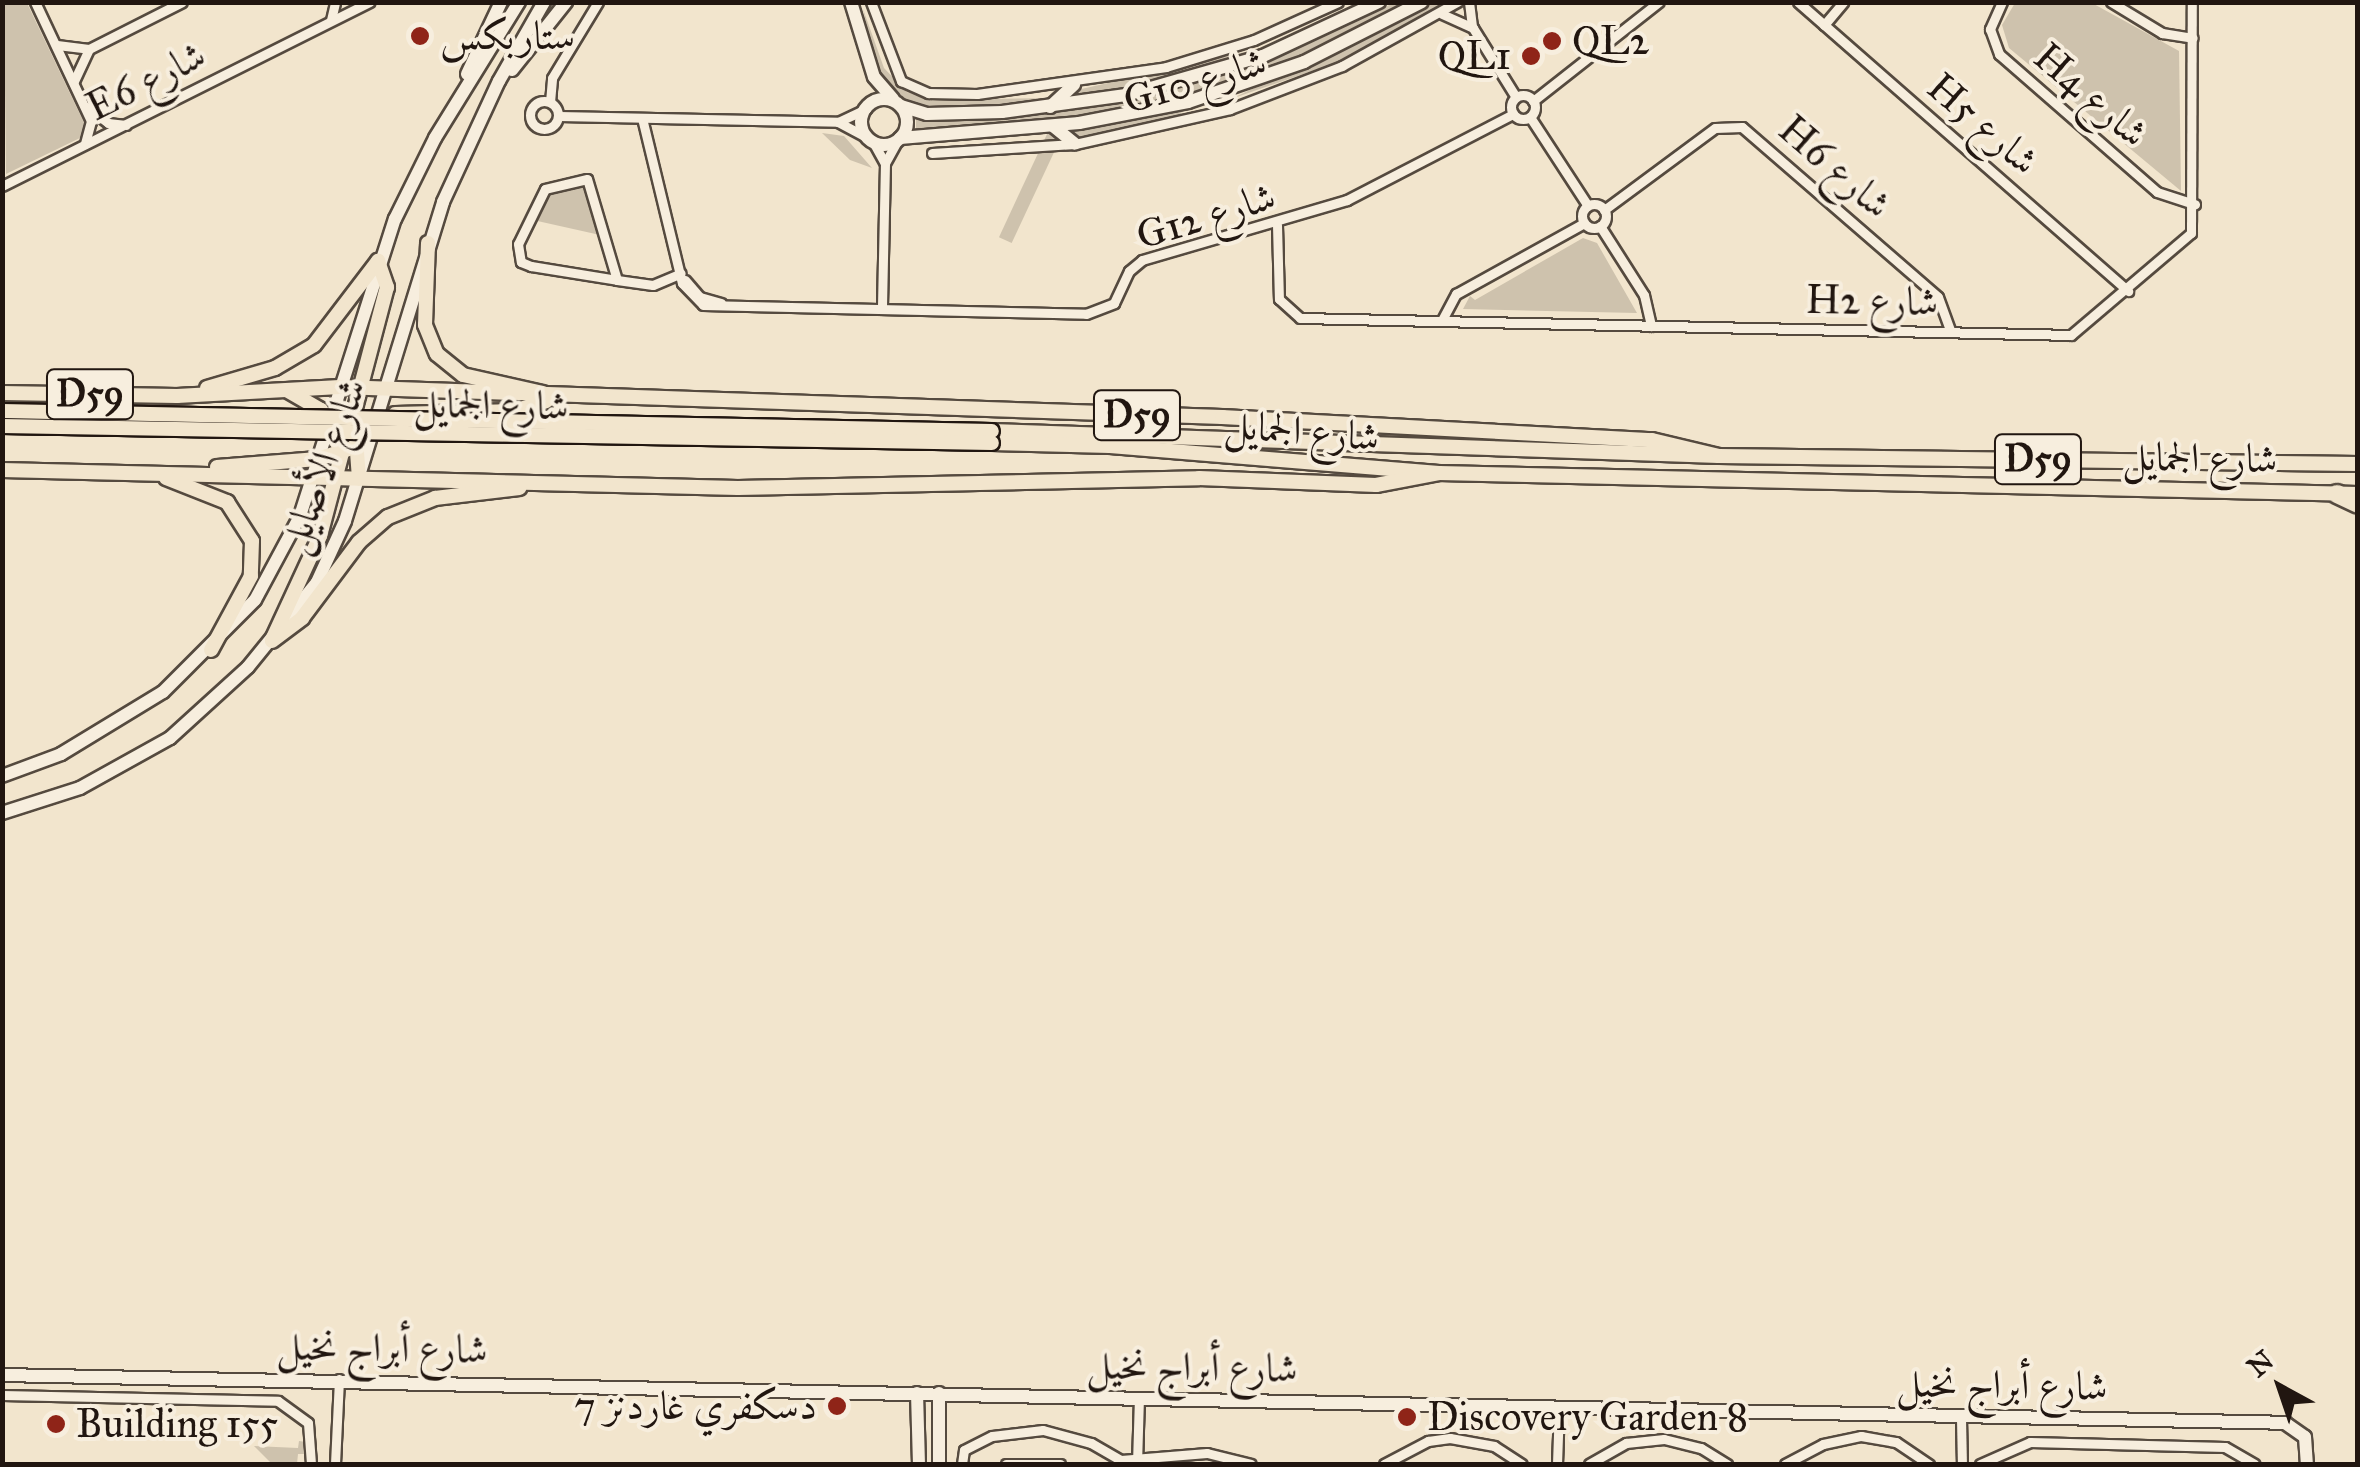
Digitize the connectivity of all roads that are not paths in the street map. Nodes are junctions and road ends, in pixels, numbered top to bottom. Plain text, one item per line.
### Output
1 (34, 2) edge
2 (182, 2) edge
3 (337, 2) edge
4 (502, 2) edge
5 (520, 2) edge
6 (544, 2) edge
7 (566, 2) edge
8 (598, 2) edge
9 (870, 2) edge
10 (1338, 2) edge
11 (1380, 2) edge
12 (1422, 2) edge
13 (1457, 2) edge
14 (1469, 2) edge
15 (1659, 2) edge
16 (1798, 2) edge
17 (1843, 2) edge
18 (2002, 2) edge
19 (2111, 2) edge
20 (2192, 2) edge
21 (855, 4) edge
22 (355, 6) edge
23 (1439, 14) junction
24 (332, 20) junction
25 (1824, 25) junction
26 (1473, 28) junction
27 (2192, 38) junction
28 (55, 44) junction
29 (89, 49) junction
30 (874, 77) junction
31 (74, 81) junction
32 (1074, 85) junction
33 (1516, 97) junction
34 (458, 100) junction
35 (1533, 101) junction
36 (550, 102) junction
37 (898, 104) junction
38 (85, 105) junction
39 (867, 107) junction
40 (1050, 108) junction
41 (485, 110) junction
42 (1512, 114) junction
43 (559, 116) junction
44 (1530, 117) junction
45 (642, 118) junction
46 (838, 122) junction
47 (126, 125) junction
48 (1053, 126) junction
49 (870, 139) junction
50 (898, 140) junction
51 (1075, 144) junction
52 (83, 147) junction
53 (932, 153) dead end
54 (885, 162) junction
55 (2, 186) edge
56 (2194, 204) junction
57 (1588, 206) junction
58 (1604, 210) junction
59 (1584, 223) junction
60 (1277, 225) junction
61 (1600, 226) junction
62 (428, 243) junction
63 (378, 261) junction
64 (681, 273) junction
65 (617, 280) junction
66 (2128, 291) junction
67 (882, 306) junction
68 (1442, 320) junction
69 (1651, 326) junction
70 (1950, 332) junction
71 (340, 386) junction
72 (360, 388) junction
73 (286, 390) junction
74 (385, 391) junction
75 (2, 393) edge
76 (178, 396) junction
77 (552, 398) junction
78 (2, 411) edge
79 (330, 420) junction
80 (374, 420) junction
81 (2, 426) edge
82 (992, 437) junction
83 (347, 442) junction
84 (1719, 456) junction
85 (322, 458) junction
86 (2358, 464) edge
87 (2, 470) edge
88 (146, 472) junction
89 (1438, 473) junction
90 (314, 479) junction
91 (338, 479) junction
92 (359, 480) junction
93 (528, 482) junction
94 (2338, 494) junction
95 (2358, 494) edge
96 (2358, 504) edge
97 (272, 641) junction
98 (210, 650) junction
99 (2, 776) edge
100 (2, 813) edge
101 (2, 1372) edge
102 (339, 1380) junction
103 (940, 1392) junction
104 (917, 1393) junction
105 (2, 1395) edge
106 (1139, 1398) junction
107 (1559, 1408) junction
108 (1962, 1418) junction
109 (1138, 1463) edge
110 (312, 1464) edge
111 (336, 1464) edge
112 (918, 1464) edge
113 (939, 1464) edge
114 (962, 1464) edge
115 (1006, 1464) edge
116 (1060, 1464) edge
117 (1251, 1464) edge
118 (1384, 1464) edge
119 (1522, 1464) edge
120 (1557, 1464) edge
121 (1589, 1464) edge
122 (1728, 1464) edge
123 (1785, 1464) edge
124 (1928, 1464) edge
125 (1962, 1464) edge
126 (1980, 1464) edge
127 (2254, 1464) edge
128 (2307, 1464) edge

1 - 28 street
2 - 29 street
3 - 22 street
3 - 24 street
4 - 34 street, شارع الأصايل
5 - 34 street, شارع الأصايل
6 - 41 street, شارع الأصايل
7 - 41 street, شارع الأصايل
8 - 36 street
9 - 32 street, G10 شارع
10 - 32 street, G10 شارع
11 - 40 street, G10 شارع
12 - 48 street, G10 شارع
13 - 23 street, G10 شارع
14 - 26 street
15 - 35 street
16 - 25 street, H5 شارع
17 - 25 street
18 - 56 street, H4 شارع
19 - 27 street, H4 شارع
20 - 27 street, H2 شارع
21 - 30 street
22 - 24 street, E6 شارع
23 - 26 street
23 - 51 street, G10 شارع
24 - 47 street, E6 شارع
25 - 66 street, H5 شارع
26 - 33 street
27 - 56 street, H2 شارع
28 - 29 street
28 - 31 street
29 - 31 street
30 - 37 street
30 - 39 street
31 - 38 street
32 - 40 street
33 - 35 street
33 - 42 street
34 - 63 street, شارع الأصايل
35 - 44 street
36 - 43 street
36 - 43 street
37 - 39 street
37 - 40 street, G10 شارع
37 - 50 street
38 - 47 street
38 - 52 street
39 - 46 street
39 - 49 street
41 - 62 street, شارع الأصايل
42 - 44 street
42 - 60 street, G12 شارع
43 - 45 street
44 - 57 street
45 - 46 street
45 - 64 street
46 - 49 street
47 - 52 street, E6 شارع
48 - 50 street, G10 شارع
48 - 51 street
49 - 50 street
49 - 54 street
50 - 54 street
51 - 53 street, G10 شارع
52 - 55 street, E6 شارع
54 - 67 street
56 - 66 street, H2 شارع
57 - 58 street
57 - 59 street
58 - 61 street
58 - 70 street, H6 شارع
59 - 61 street
59 - 68 street
60 - 67 street, G12 شارع
60 - 68 street, H2 شارع
61 - 69 street
62 - 74 street, شارع الأصايل
62 - 77 main road
63 - 71 street, شارع الأصايل
63 - 72 main road
63 - 76 main road
64 - 65 street
64 - 67 street, G12 شارع
65 - 65 street
66 - 70 street, H2 شارع
68 - 69 street, H2 شارع
69 - 70 street, H2 شارع
71 - 72 main road, D59
71 - 73 main road, D59
71 - 79 street, شارع الأصايل
72 - 74 main road, D59
72 - 83 main road
73 - 76 main road, D59
73 - 79 main road
74 - 77 main road, D59
74 - 80 main road
75 - 76 main road, D59
77 - 80 main road
77 - 84 main road, D59
78 - 82 main road, شارع الجمايل / D59, bridge
79 - 83 main road
79 - 85 street, شارع الأصايل
80 - 83 main road
80 - 92 street, شارع الأصايل
81 - 82 main road, شارع الجمايل / D59, bridge
82 - 84 main road, شارع الجمايل / D59
82 - 89 main road, شارع الجمايل / D59
83 - 85 main road
83 - 91 main road
83 - 92 main road
84 - 86 main road, شارع الجمايل / D59
85 - 88 main road
85 - 90 main road
87 - 88 main road, D59
88 - 90 main road, D59
88 - 98 main road
89 - 93 main road, D59
89 - 94 main road, شارع الجمايل / D59
90 - 91 main road, D59
90 - 98 street, شارع الأصايل
91 - 92 main road, D59
91 - 97 main road
92 - 93 main road, D59
92 - 97 street, شارع الأصايل
93 - 97 main road
94 - 95 main road, شارع الجمايل
94 - 96 highway
97 - 100 street, شارع الأصايل
98 - 99 street, شارع الأصايل
101 - 102 street, شارع أبراج نخيل
102 - 104 street, شارع أبراج نخيل
102 - 111 street
103 - 104 street, شارع أبراج نخيل
103 - 106 street, شارع أبراج نخيل
103 - 113 street
104 - 112 street
105 - 110 street
106 - 107 street, شارع أبراج نخيل
106 - 109 street
107 - 108 street, شارع أبراج نخيل
107 - 120 street
108 - 125 street
108 - 128 street, شارع أبراج نخيل
109 - 114 street
109 - 117 street
115 - 116 street
118 - 119 street
121 - 122 street
123 - 124 street
126 - 127 street

